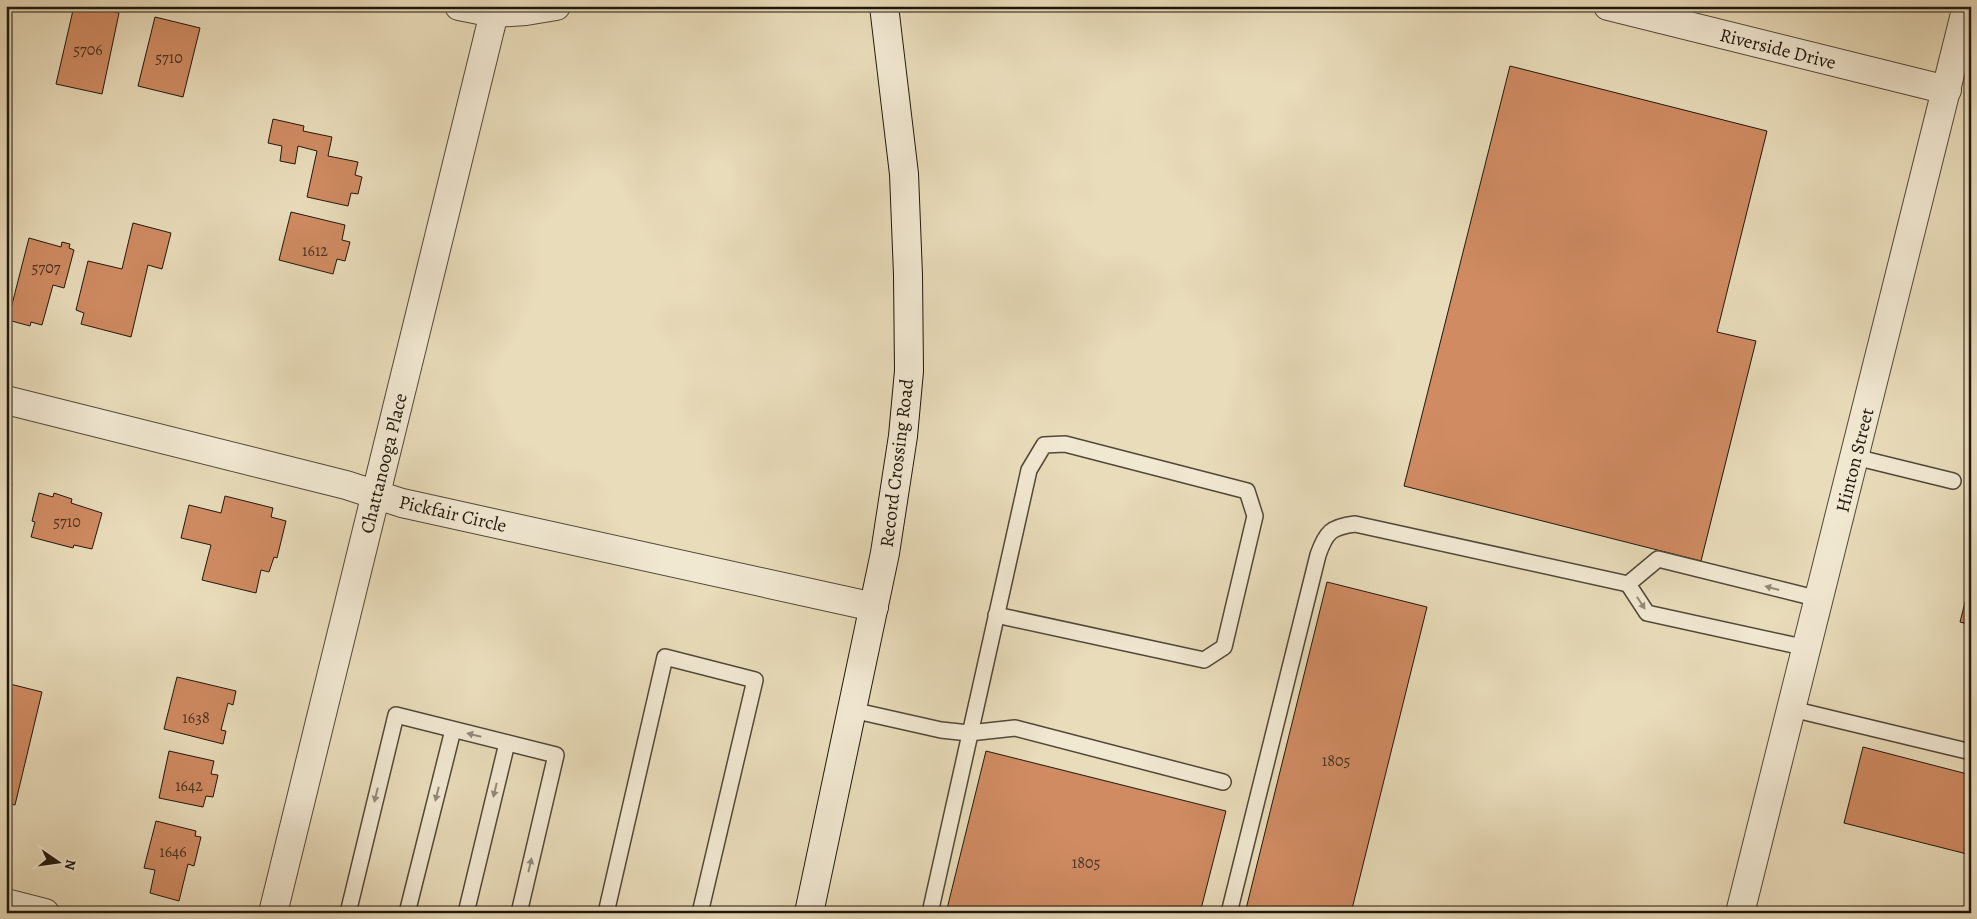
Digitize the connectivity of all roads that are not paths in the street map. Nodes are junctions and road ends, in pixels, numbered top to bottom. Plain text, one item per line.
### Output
1 (459, 6) edge
2 (556, 6) edge
3 (884, 6) edge
4 (1608, 6) edge
5 (1967, 6) edge
6 (494, 13) junction
7 (1947, 90) junction
8 (6, 400) edge
9 (1855, 457) junction
10 (1953, 480) dead end
11 (376, 495) junction
12 (1628, 584) junction
13 (1819, 599) junction
14 (874, 607) junction
15 (996, 615) junction
16 (1807, 648) junction
17 (1792, 709) junction
18 (852, 710) junction
19 (453, 730) junction
20 (970, 733) junction
21 (507, 743) junction
22 (1971, 752) edge
23 (1223, 782) dead end
24 (6, 903) edge
25 (45, 913) edge
26 (273, 913) edge
27 (348, 913) edge
28 (407, 913) edge
29 (466, 913) edge
30 (520, 913) edge
31 (606, 913) edge
32 (700, 913) edge
33 (809, 913) edge
34 (930, 913) edge
35 (1229, 913) edge
36 (1740, 913) edge

1 - 6 street
2 - 6 street
3 - 14 street, Record Crossing Road
4 - 7 street, Riverside Drive
5 - 7 street, Hinton Street
6 - 11 street, Chattanooga Place
7 - 9 street, Hinton Street
8 - 11 street, Pickfair Circle
9 - 10 lane
9 - 13 street, Hinton Street
11 - 14 street, Pickfair Circle
11 - 26 street, Chattanooga Place
13 -> 12 lane
12 -> 16 lane
12 - 35 lane
13 - 16 street, Hinton Street
14 - 18 street, Record Crossing Road
15 - 15 lane
15 - 20 lane
16 - 17 street, Hinton Street
17 - 22 lane
17 - 36 street, Hinton Street
18 - 20 lane
18 - 33 street, Record Crossing Road
21 -> 19 lane
19 -> 27 lane
19 -> 28 lane
20 - 23 lane
20 - 34 lane
21 -> 29 lane
30 -> 21 lane
24 - 25 street
31 - 32 lane

